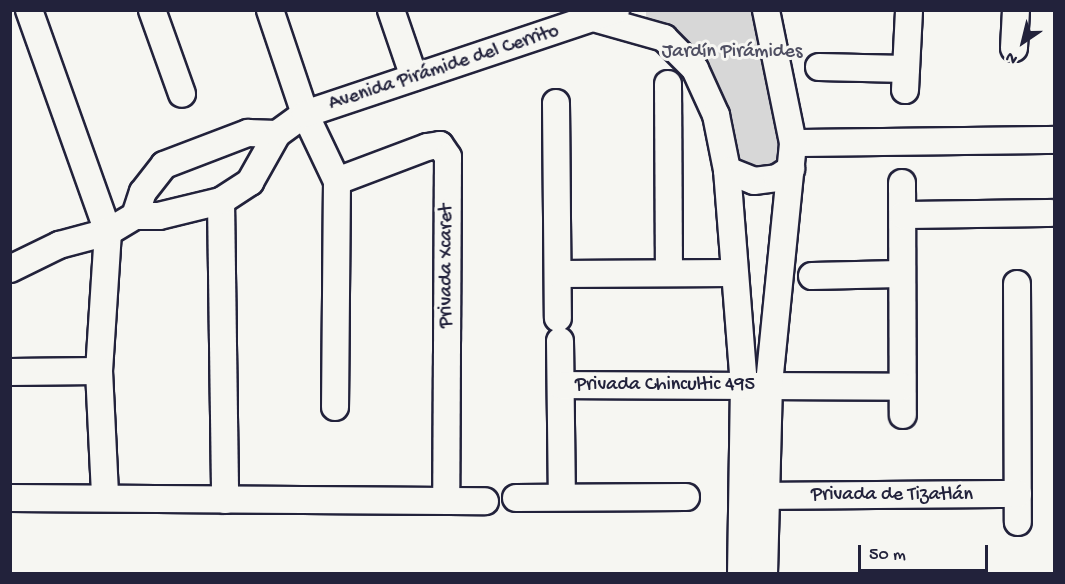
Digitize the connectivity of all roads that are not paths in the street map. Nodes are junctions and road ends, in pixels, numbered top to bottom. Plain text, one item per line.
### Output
1 (29, 10) edge
2 (152, 10) edge
3 (270, 10) edge
4 (391, 10) edge
5 (766, 10) edge
6 (909, 10) edge
7 (1016, 10) edge
8 (597, 15) edge
9 (648, 21) edge
10 (1014, 48) dead end
11 (819, 68) dead end
12 (414, 77) junction
13 (668, 84) dead end
14 (182, 94) dead end
15 (556, 103) dead end
16 (305, 114) junction
17 (277, 134) junction
18 (1054, 140) edge
19 (793, 143) junction
20 (791, 169) junction
21 (727, 170) junction
22 (337, 182) junction
23 (902, 183) dead end
24 (221, 201) junction
25 (1051, 213) dead end
26 (903, 214) junction
27 (135, 216) junction
28 (108, 232) junction
29 (10, 269) edge
30 (669, 273) junction
31 (733, 273) junction
32 (559, 274) junction
33 (900, 274) junction
34 (812, 276) dead end
35 (1017, 284) dead end
36 (99, 371) junction
37 (10, 372) edge
38 (757, 384) junction
39 (561, 385) junction
40 (902, 387) junction
41 (335, 407) dead end
42 (903, 415) dead end
43 (1018, 494) junction
44 (105, 495) junction
45 (766, 496) junction
46 (562, 497) junction
47 (686, 497) dead end
48 (10, 498) edge
49 (446, 498) junction
50 (516, 498) dead end
51 (225, 500) junction
52 (485, 501) dead end
53 (1018, 522) dead end
54 (741, 573) edge
55 (764, 573) edge

1 - 28 street
2 - 14 street
3 - 16 street
4 - 12 street
5 - 19 street
6 - 11 street
7 - 10 street
8 - 9 street
8 - 12 street, Avenida Pirámide del Cerrito
9 - 21 street
12 - 16 street, Avenida Pirámide del Cerrito
13 - 30 street
15 - 32 street
16 - 17 street, Avenida Pirámide del Cerrito
16 - 22 street
17 - 24 street, Avenida Pirámide del Cerrito
17 - 27 street
18 - 19 street
19 - 20 street
20 - 21 street
20 - 38 street
21 - 31 street
22 - 41 street
22 - 49 street, Privada Xcaret
23 - 26 street
24 - 27 street, Avenida Pirámide del Cerrito
24 - 51 street
25 - 26 street
26 - 33 street
27 - 28 street, Avenida Pirámide del Cerrito
28 - 29 street, Avenida Pirámide del Cerrito
28 - 36 street
30 - 31 street
30 - 32 street
31 - 38 street
32 - 39 street
33 - 34 street
33 - 40 street
35 - 43 street
36 - 37 street
36 - 44 street
38 - 39 street, Privada Chincultic 495
38 - 40 street, Privada Chincultic 495
38 - 45 street
38 - 54 street
39 - 46 street
40 - 42 street
43 - 45 street, Privada de Tizatlán
43 - 53 street
44 - 48 street
44 - 51 street
45 - 55 street
46 - 47 street
46 - 50 street
49 - 51 street
49 - 52 street

